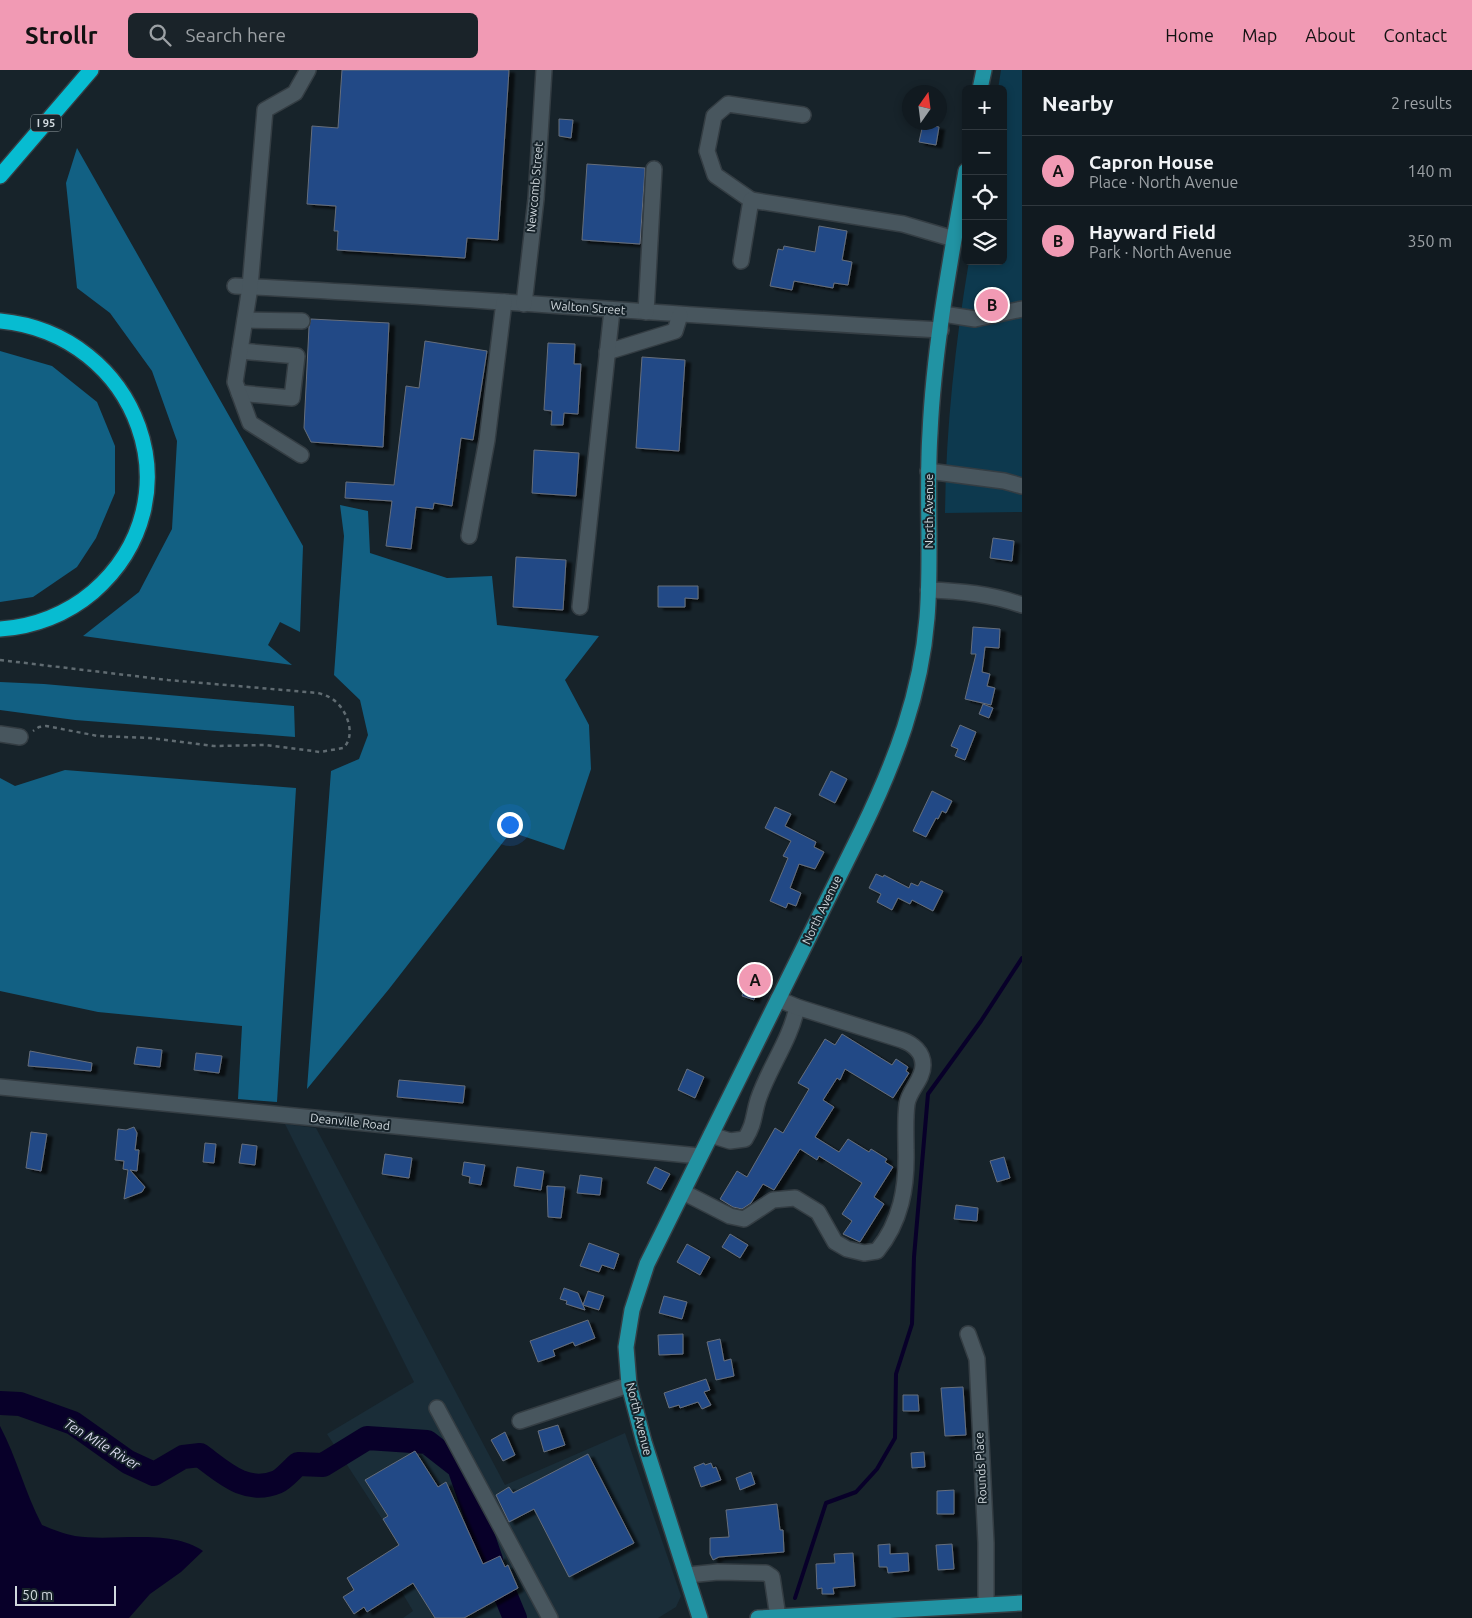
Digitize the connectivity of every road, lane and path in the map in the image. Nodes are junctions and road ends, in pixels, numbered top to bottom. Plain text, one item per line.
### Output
1 (91, 70) edge
2 (308, 70) edge
3 (544, 70) edge
4 (984, 70) edge
5 (981, 85) edge
6 (803, 115) dead end
7 (654, 169) dead end
8 (965, 175) edge
9 (0, 176) edge
10 (751, 200) junction
11 (954, 239) junction
12 (741, 261) dead end
13 (242, 287) junction
14 (504, 302) junction
15 (524, 304) junction
16 (1022, 309) edge
17 (612, 310) junction
18 (646, 312) junction
19 (943, 314) junction
20 (680, 315) junction
21 (245, 320) junction
22 (0, 321) edge
23 (302, 321) dead end
24 (941, 330) junction
25 (240, 351) junction
26 (608, 352) junction
27 (239, 393) junction
28 (301, 455) dead end
29 (928, 471) junction
30 (1022, 486) edge
31 (469, 536) dead end
32 (928, 590) junction
33 (1022, 605) edge
34 (580, 607) dead end
35 (0, 629) edge
36 (0, 660) edge
37 (0, 734) edge
38 (20, 737) joint
39 (778, 999) junction
40 (797, 1007) junction
41 (0, 1087) edge
42 (710, 1135) junction
43 (699, 1156) junction
44 (683, 1192) junction
45 (968, 1334) dead end
46 (629, 1385) junction
47 (437, 1408) dead end
48 (520, 1422) dead end
49 (688, 1575) junction
50 (986, 1604) junction
51 (1022, 1604) edge
52 (778, 1617) edge
53 (550, 1618) edge
54 (700, 1618) edge
55 (758, 1618) edge

1 - 9 highway, I 95
2 - 13 street
3 - 15 street, Newcomb Street
4 - 5 main road
6 - 10 street
7 - 18 street
8 - 11 main road, North Avenue
10 - 11 street
10 - 12 street
11 - 19 main road, North Avenue
13 - 14 street, Walton Street
13 - 21 street
14 - 15 street, Walton Street
14 - 31 street
15 - 17 street, Walton Street
16 - 19 street
17 - 18 street, Walton Street
17 - 26 street
18 - 20 street, Walton Street
19 - 24 main road, North Avenue
20 - 24 street, Walton Street
20 - 26 street
21 - 23 street
21 - 25 street
22 - 35 highway
24 - 29 main road, North Avenue
25 - 27 street
25 - 27 street
26 - 34 street
27 - 28 street
29 - 30 street
29 - 32 main road, North Avenue
32 - 33 street
32 - 39 main road, North Avenue
36 - 38 path
37 - 38 street
39 - 40 street
39 - 42 main road, North Avenue
40 - 42 street
40 - 44 street
41 - 43 street, Deanville Road
42 - 43 main road, North Avenue
43 - 44 main road, North Avenue
44 - 46 main road, North Avenue
45 - 50 street, Rounds Place
46 - 48 street
46 - 49 main road, North Avenue
47 - 53 street
49 - 52 street
49 - 54 main road, North Avenue
50 - 51 main road
50 - 52 main road
52 - 55 main road

